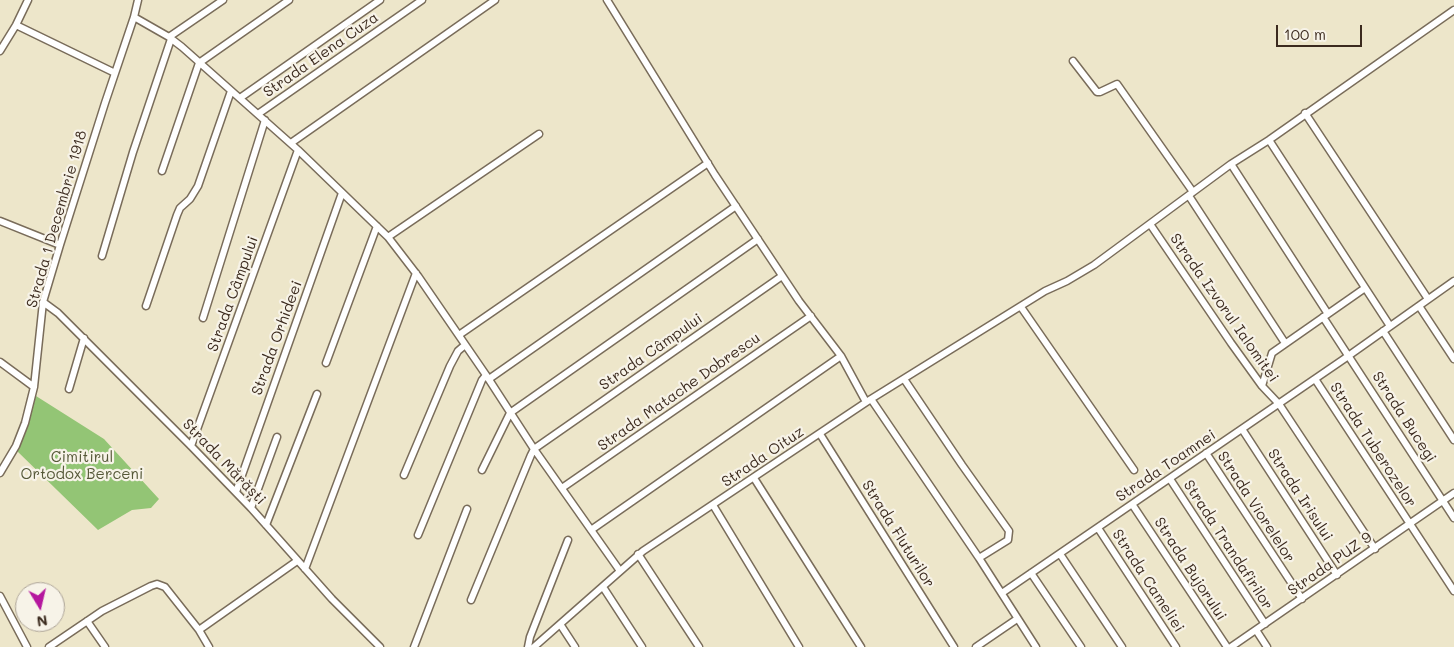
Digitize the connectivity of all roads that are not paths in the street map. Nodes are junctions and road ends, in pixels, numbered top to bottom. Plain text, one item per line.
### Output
1 (28, 0) edge
2 (222, 0) edge
3 (289, 0) edge
4 (380, 0) edge
5 (422, 0) edge
6 (495, 0) edge
7 (607, 0) edge
8 (136, 1) edge
9 (1454, 10) edge
10 (134, 17) junction
11 (16, 24) junction
12 (170, 38) junction
13 (0, 51) edge
14 (1072, 61) dead end
15 (199, 63) junction
16 (115, 73) junction
17 (231, 91) junction
18 (240, 98) junction
19 (1305, 113) junction
20 (258, 114) junction
21 (265, 120) junction
22 (539, 134) dead end
23 (1269, 140) junction
24 (291, 143) junction
25 (298, 150) junction
26 (708, 163) junction
27 (1231, 164) junction
28 (162, 172) dead end
29 (342, 193) junction
30 (1191, 194) junction
31 (736, 206) junction
32 (0, 220) edge
33 (1150, 224) junction
34 (377, 226) junction
35 (388, 237) junction
36 (758, 239) junction
37 (60, 246) junction
38 (102, 256) dead end
39 (416, 272) junction
40 (782, 276) junction
41 (1454, 281) edge
42 (1366, 288) junction
43 (1428, 299) junction
44 (44, 302) junction
45 (146, 306) dead end
46 (1419, 306) junction
47 (1021, 307) junction
48 (810, 316) junction
49 (1326, 316) junction
50 (203, 318) dead end
51 (1390, 326) junction
52 (1383, 331) junction
53 (459, 335) junction
54 (84, 338) junction
55 (1285, 343) junction
56 (466, 345) junction
57 (841, 356) junction
58 (1347, 357) junction
59 (1454, 359) edge
60 (0, 362) edge
61 (326, 364) dead end
62 (488, 377) junction
63 (904, 379) junction
64 (1315, 379) junction
65 (1262, 386) junction
66 (34, 387) junction
67 (69, 389) dead end
68 (317, 394) dead end
69 (869, 401) junction
70 (1279, 404) junction
71 (510, 413) junction
72 (1242, 429) junction
73 (820, 434) junction
74 (277, 437) dead end
75 (1454, 440) edge
76 (192, 446) junction
77 (534, 449) junction
78 (1206, 454) junction
79 (482, 470) dead end
80 (1134, 470) dead end
81 (0, 473) edge
82 (404, 475) dead end
83 (754, 478) junction
84 (1170, 479) junction
85 (562, 488) junction
86 (236, 492) junction
87 (1454, 493) edge
88 (1443, 501) junction
89 (713, 504) junction
90 (1132, 504) junction
91 (251, 508) junction
92 (467, 509) dead end
93 (1454, 518) edge
94 (1410, 524) junction
95 (266, 525) junction
96 (1098, 528) junction
97 (592, 530) junction
98 (418, 535) dead end
99 (568, 540) dead end
100 (1375, 548) junction
101 (638, 554) junction
102 (1060, 554) junction
103 (980, 558) junction
104 (297, 561) junction
105 (305, 569) junction
106 (620, 571) junction
107 (1030, 573) junction
108 (1337, 575) junction
109 (603, 587) junction
110 (1454, 591) edge
111 (1002, 593) junction
112 (0, 596) edge
113 (1302, 599) junction
114 (471, 600) dead end
115 (1018, 619) junction
116 (87, 621) junction
117 (560, 624) junction
118 (1265, 624) junction
119 (199, 630) junction
120 (1256, 630) junction
121 (51, 646) edge
122 (27, 647) edge
123 (105, 647) edge
124 (209, 647) edge
125 (380, 647) edge
126 (414, 647) edge
127 (528, 647) edge
128 (534, 647) edge
129 (575, 647) edge
130 (642, 647) edge
131 (699, 647) edge
132 (798, 647) edge
133 (861, 647) edge
134 (954, 647) edge
135 (976, 647) edge
136 (1036, 647) edge
137 (1081, 647) edge
138 (1122, 647) edge
139 (1176, 647) edge
140 (1227, 647) edge
141 (1231, 647) edge
142 (1267, 647) edge

1 - 11 street
2 - 12 street
3 - 15 street
4 - 18 street
5 - 20 street, Strada Elena Cuza
6 - 24 street
7 - 26 street
8 - 10 street, Strada 1 Decembrie 1918
9 - 19 street, Strada Oituz
10 - 12 street
10 - 16 street, Strada 1 Decembrie 1918
11 - 13 street
11 - 16 street
12 - 15 street
12 - 38 street
14 - 30 street
15 - 17 street
15 - 28 street
16 - 37 street, Strada 1 Decembrie 1918
17 - 18 street
17 - 45 street
18 - 20 street
19 - 23 street, Strada Oituz
19 - 43 street
20 - 21 street
21 - 24 street
21 - 50 street
22 - 35 street
23 - 27 street, Strada Oituz
23 - 42 street
24 - 25 street
25 - 29 street
25 - 76 street, Strada Câmpului
26 - 31 street
26 - 53 street
27 - 30 street, Strada Oituz
27 - 49 street, Strada Bucegi
29 - 34 street
29 - 86 street, Strada Orhideei
30 - 33 street, Strada Oituz
30 - 55 street
31 - 36 street
31 - 62 street
32 - 37 street
33 - 47 street, Strada Oituz
33 - 65 street, Strada Izvorul Ialomitei
34 - 35 street
34 - 61 street
35 - 39 street
36 - 40 street
36 - 71 street
37 - 44 street, Strada 1 Decembrie 1918
39 - 53 street
39 - 105 street
40 - 48 street
40 - 77 street, Strada Câmpului
41 - 43 street, Strada Toamnei
42 - 49 street
42 - 51 street
43 - 46 street, Strada Toamnei
44 - 54 street, Strada Mărăști
44 - 66 street, Strada 1 Decembrie 1918
46 - 51 street, Strada Toamnei
46 - 59 street
47 - 63 street, Strada Oituz
47 - 80 street
48 - 57 street
48 - 85 street, Strada Matache Dobrescu
49 - 55 street
49 - 58 street, Strada Bucegi
51 - 52 street, Strada Toamnei
52 - 58 street, Strada Toamnei
52 - 75 street
53 - 56 street
54 - 67 street
54 - 76 street, Strada Mărăști
55 - 65 street
56 - 62 street
56 - 82 street
57 - 69 street
57 - 97 street
58 - 64 street, Strada Toamnei
58 - 88 street, Strada Bucegi
60 - 66 street
62 - 71 street
62 - 98 street
63 - 69 street, Strada Oituz
63 - 103 street
64 - 70 street, Strada Toamnei
64 - 94 street, Strada Tuberozelor
65 - 70 street, Strada Izvorul Ialomitei
66 - 81 street, Strada 1 Decembrie 1918
68 - 95 street
69 - 73 street, Strada Oituz
69 - 103 street
70 - 72 street, Strada Toamnei
70 - 100 street, Strada Izvorul Ialomitei
71 - 77 street
71 - 79 street
72 - 78 street, Strada Toamnei
72 - 108 street, Strada Irisului
73 - 83 street, Strada Oituz
73 - 134 street, Strada Fluturilor
74 - 91 street
76 - 86 street, Strada Mărăști
77 - 85 street
77 - 114 street
78 - 84 street, Strada Toamnei
78 - 113 street, Strada Viorelelor
83 - 89 street, Strada Oituz
83 - 133 street
84 - 90 street, Strada Toamnei
84 - 118 street, Strada Trandafirilor
85 - 97 street
86 - 91 street, Strada Mărăști
87 - 88 street, Strada PUZ 9
88 - 93 street, Strada Bucegi
88 - 94 street, Strada PUZ 9
89 - 101 street, Strada Oituz
89 - 132 street
90 - 96 street, Strada Toamnei
90 - 140 street, Strada Bujorului
91 - 95 street, Strada Mărăști
92 - 126 street
94 - 100 street, Strada PUZ 9
94 - 110 street, Strada Tuberozelor
95 - 104 street, Strada Mărăști
96 - 102 street, Strada Toamnei
96 - 139 street, Strada Cameliei
97 - 106 street
99 - 127 street
100 - 108 street, Strada PUZ 9
101 - 106 street, Strada Oituz
101 - 131 street
102 - 107 street, Strada Toamnei
102 - 138 street
103 - 111 street
104 - 105 street, Strada Mărăști
104 - 119 street
105 - 125 street, Strada Mărăști
106 - 109 street, Strada Oituz
107 - 111 street, Strada Toamnei
107 - 137 street
108 - 113 street, Strada PUZ 9
109 - 117 street, Strada Oituz
109 - 130 street
111 - 115 street
112 - 122 street
113 - 118 street, Strada PUZ 9
115 - 135 street
115 - 136 street
116 - 119 street
116 - 121 street
116 - 123 street
117 - 128 street, Strada Oituz
117 - 129 street
118 - 120 street, Strada PUZ 9
119 - 124 street
120 - 141 street, Strada PUZ 9
120 - 142 street

